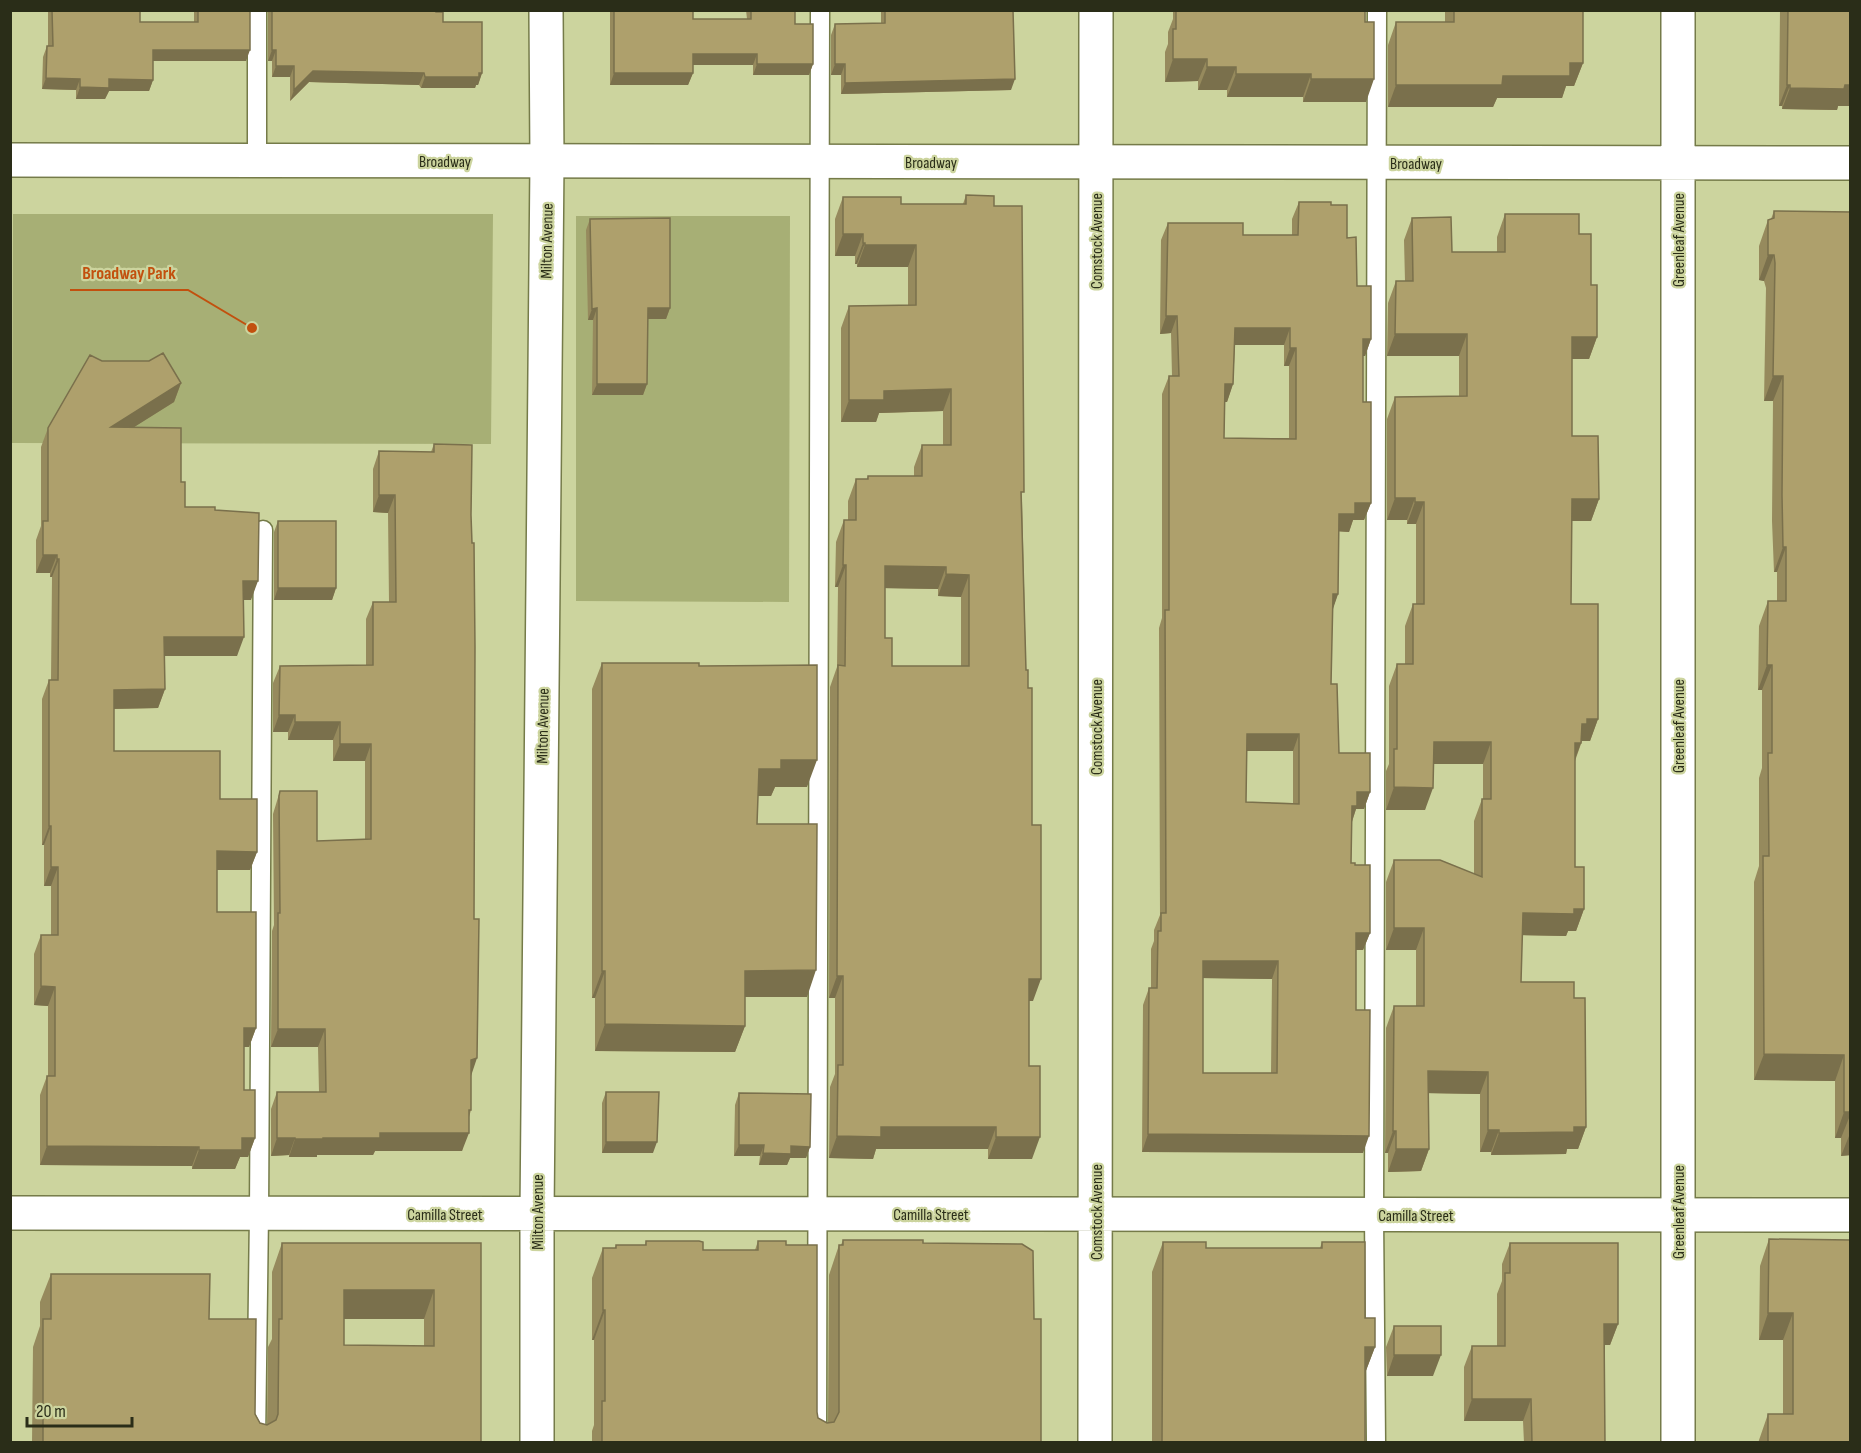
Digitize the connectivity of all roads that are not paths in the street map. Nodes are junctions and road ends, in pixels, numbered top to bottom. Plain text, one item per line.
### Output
1 (257, 10) edge
2 (546, 10) edge
3 (820, 10) edge
4 (1096, 10) edge
5 (1377, 10) edge
6 (1678, 10) edge
7 (10, 160) edge
8 (257, 161) junction
9 (547, 162) junction
10 (820, 162) junction
11 (1096, 162) junction
12 (1377, 163) junction
13 (1678, 163) junction
14 (1851, 163) edge
15 (263, 530) dead end
16 (10, 1213) edge
17 (259, 1213) junction
18 (537, 1214) junction
19 (818, 1214) junction
20 (1096, 1215) junction
21 (1374, 1215) junction
22 (1678, 1215) junction
23 (1851, 1215) edge
24 (256, 1443) edge
25 (537, 1443) edge
26 (817, 1443) edge
27 (1095, 1443) edge
28 (1376, 1443) edge
29 (1678, 1443) edge

1 - 8 lane
2 - 9 street, Milton Avenue
3 - 10 lane
4 - 11 street, Comstock Avenue
5 - 12 lane
6 - 13 street, Greenleaf Avenue
7 - 8 street, Broadway
8 - 9 street, Broadway
9 - 10 street, Broadway
9 - 18 street, Milton Avenue
10 - 11 street, Broadway
10 - 19 lane
11 - 12 street, Broadway
11 - 20 street, Comstock Avenue
12 - 13 street, Broadway
12 - 21 lane
13 - 14 street, Broadway
13 - 22 street, Greenleaf Avenue
15 - 17 lane
16 - 17 street, Camilla Street
17 - 18 street, Camilla Street
17 - 24 lane
18 - 19 street, Camilla Street
18 - 25 street, Milton Avenue
19 - 20 street, Camilla Street
19 - 26 lane
20 - 21 street, Camilla Street
20 - 27 street, Comstock Avenue
21 - 22 street, Camilla Street
21 - 28 lane
22 - 23 street, Camilla Street
22 - 29 street, Greenleaf Avenue

